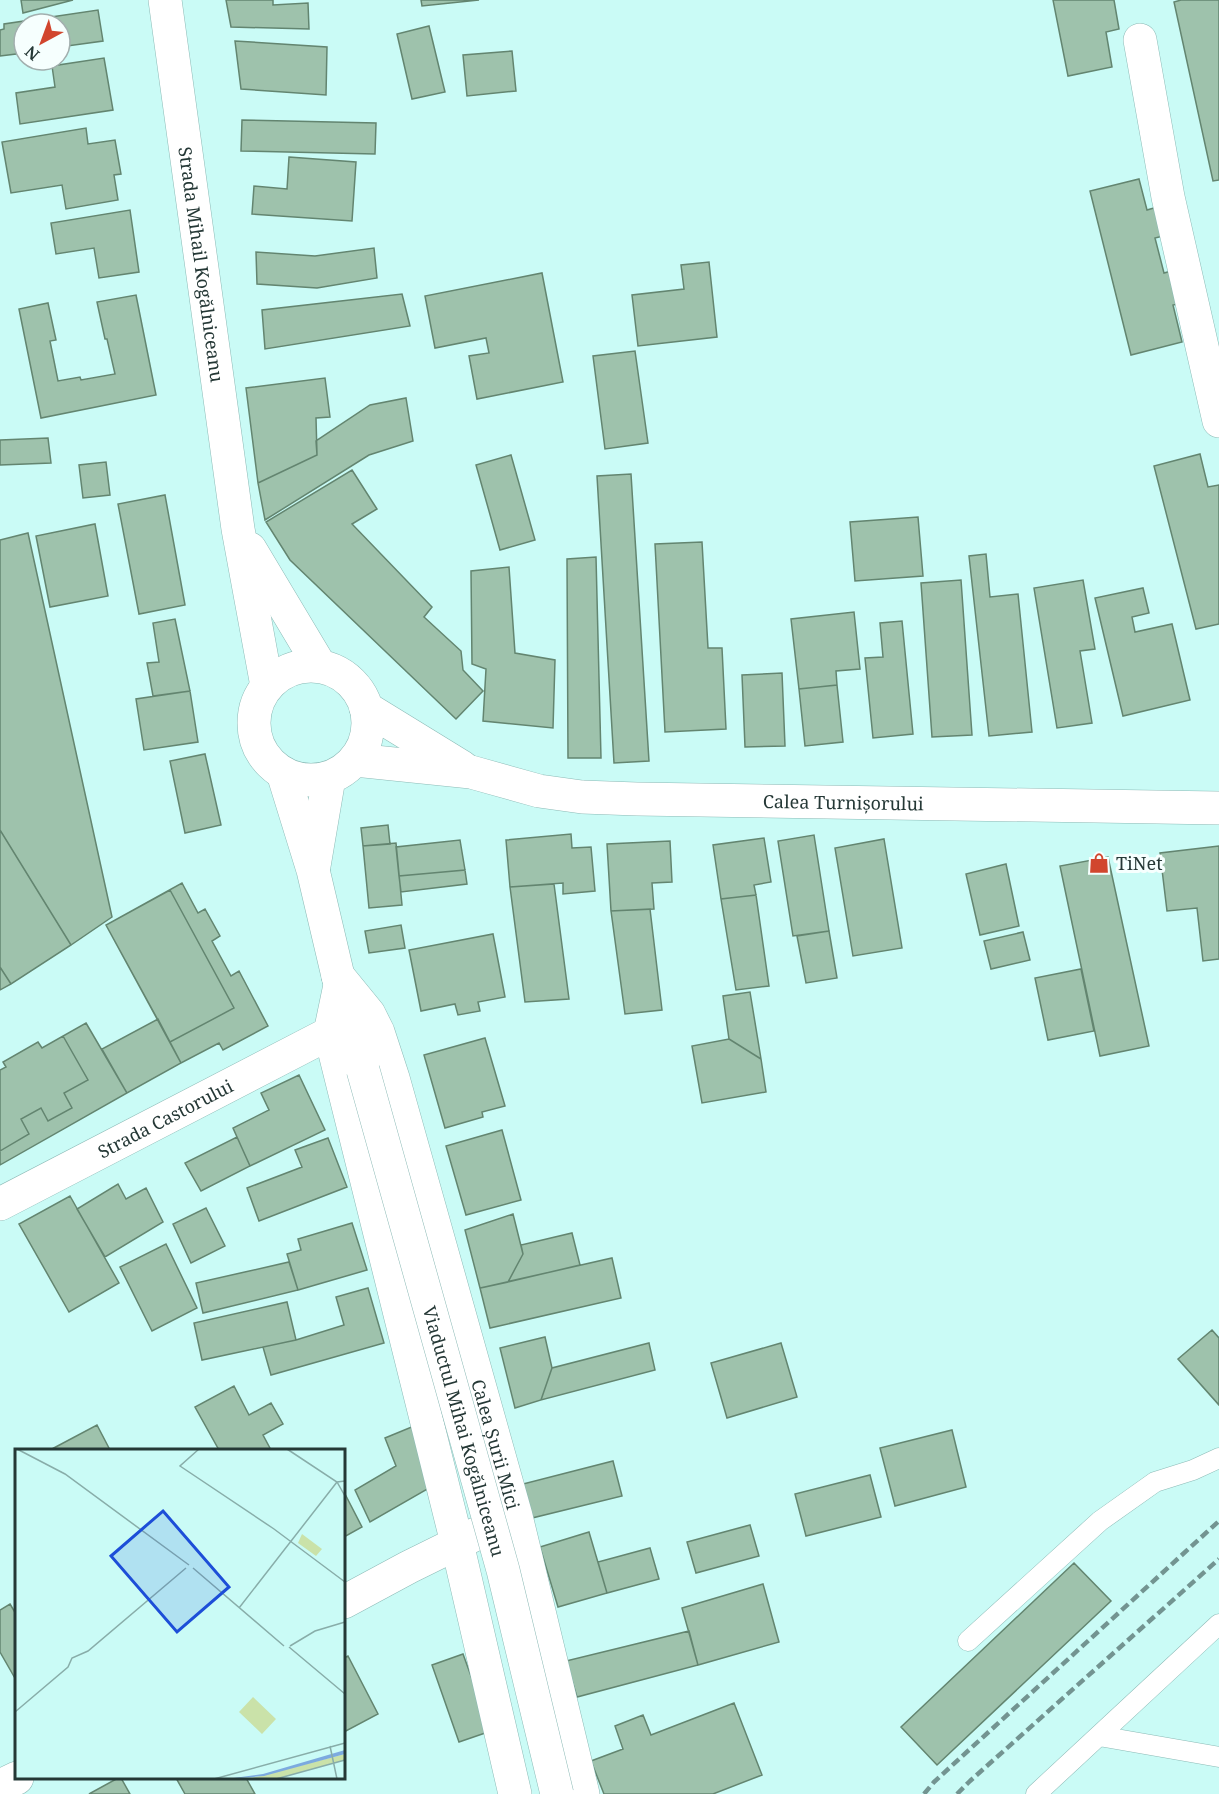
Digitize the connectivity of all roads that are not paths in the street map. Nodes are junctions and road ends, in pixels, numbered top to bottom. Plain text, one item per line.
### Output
1 (165, 0) edge
2 (1140, 40) dead end
3 (1219, 421) edge
4 (238, 529) junction
5 (320, 666) junction
6 (267, 686) junction
7 (366, 708) junction
8 (342, 769) junction
9 (471, 772) junction
10 (283, 773) junction
11 (1219, 808) edge
12 (313, 870) junction
13 (339, 980) junction
14 (330, 1033) junction
15 (0, 1204) edge
16 (1219, 1458) edge
17 (516, 1516) junction
18 (457, 1543) junction
19 (345, 1601) edge
20 (1219, 1624) edge
21 (968, 1641) dead end
22 (1099, 1736) junction
23 (1219, 1757) edge
24 (15, 1779) edge
25 (0, 1786) edge
26 (515, 1794) edge
27 (557, 1794) edge
28 (583, 1794) edge
29 (1036, 1794) edge

1 - 4 street, Strada Mihail Kogălniceanu
2 - 3 street
4 - 5 street, Strada Mihail Kogălniceanu
4 - 6 street, Strada Mihail Kogălniceanu
5 - 6 street
5 - 7 street
6 - 10 street
7 - 8 street
7 - 9 street, Calea Turnișorului
8 - 9 street, Calea Turnișorului
8 - 10 street
8 - 12 street, Calea Șurii Mici
9 - 11 street, Calea Turnișorului
10 - 12 street, Calea Șurii Mici
12 - 13 street, Calea Șurii Mici
13 - 14 street, Calea Șurii Mici
13 - 17 street, Calea Șurii Mici
13 - 27 street, Viaductul Mihai Kogălniceanu, bridge
14 - 15 street, Strada Castorului
14 - 18 street, Calea Șurii Mici
16 - 21 lane
17 - 18 street, Calea Șurii Mici
17 - 28 street
18 - 19 street
18 - 26 street
20 - 22 lane
22 - 23 lane
22 - 29 lane
24 - 25 street

